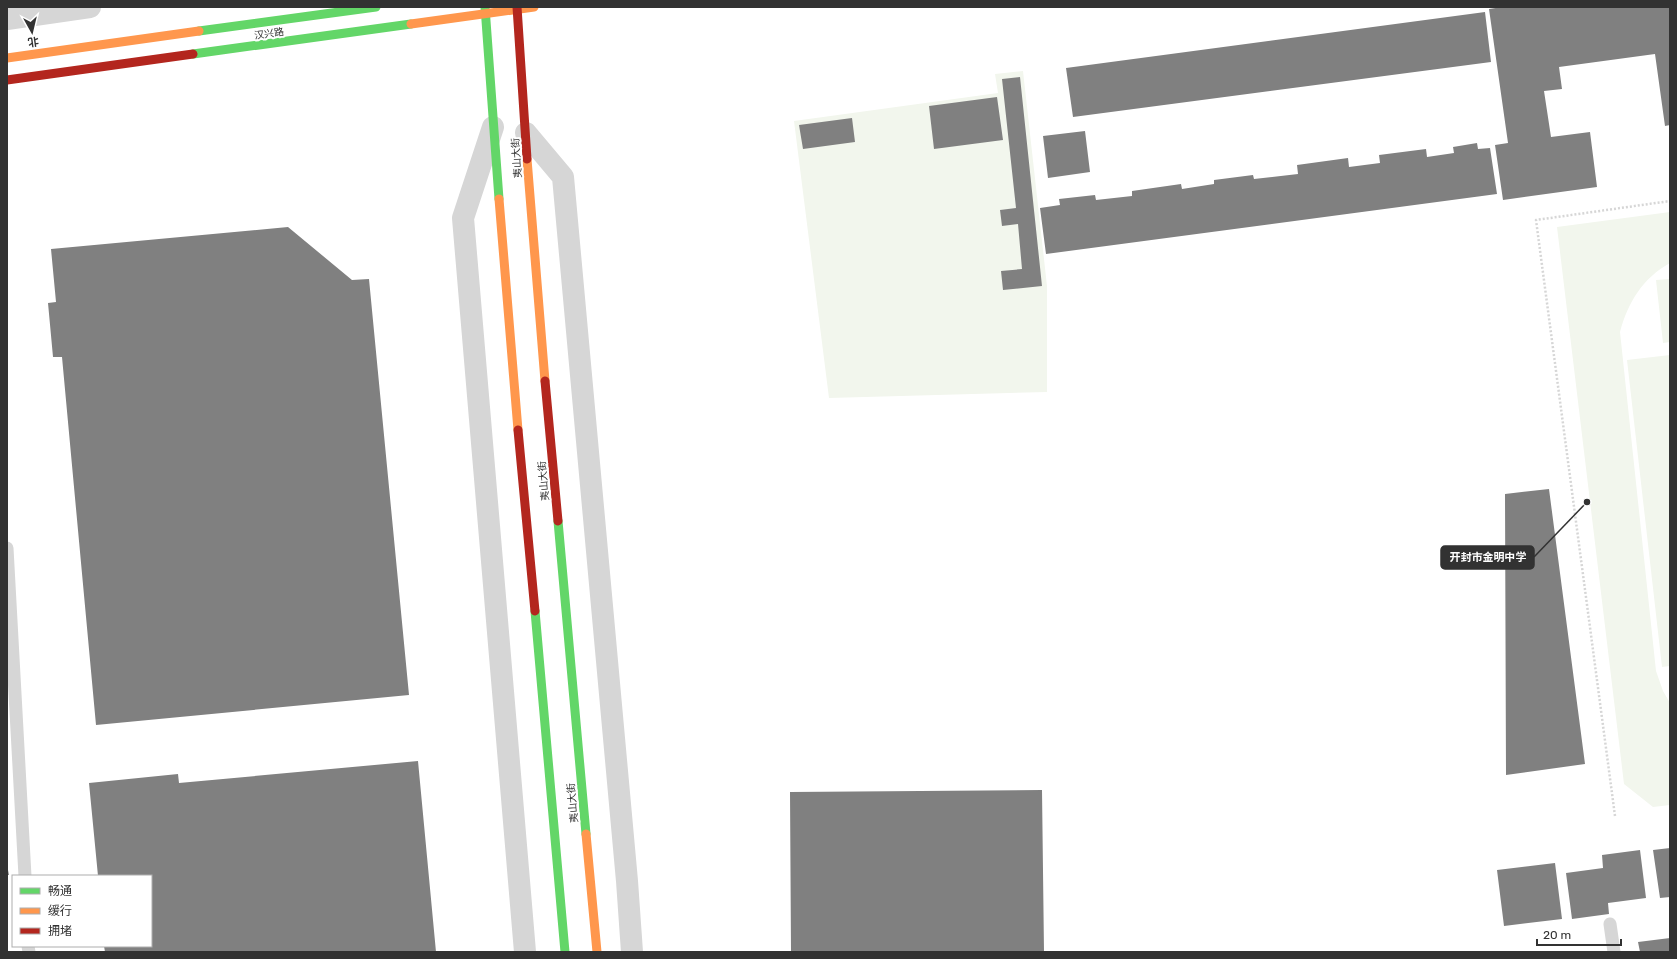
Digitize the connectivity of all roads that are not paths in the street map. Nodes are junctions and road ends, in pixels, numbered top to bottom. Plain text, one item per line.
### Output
1 (90, 7) edge
2 (372, 7) edge
3 (534, 7) edge
4 (517, 8) edge
5 (485, 10) edge
6 (7, 19) edge
7 (7, 58) edge
8 (7, 80) edge
9 (493, 127) junction
10 (526, 133) junction
11 (7, 548) edge
12 (25, 875) edge
13 (1610, 924) dead end
14 (525, 952) edge
15 (565, 952) edge
16 (597, 952) edge
17 (632, 952) edge
18 (1614, 952) edge

1 - 6 street
2 - 7 main road, 汉兴路
3 - 4 main road, 汉兴路
4 - 5 main road, 汉兴路
4 - 10 main road, 夷山大街
5 - 8 main road, 汉兴路
5 - 9 main road, 夷山大街
9 - 14 street
9 - 15 main road, 夷山大街
10 - 16 main road, 夷山大街
10 - 17 street
11 - 12 lane
13 - 18 lane

